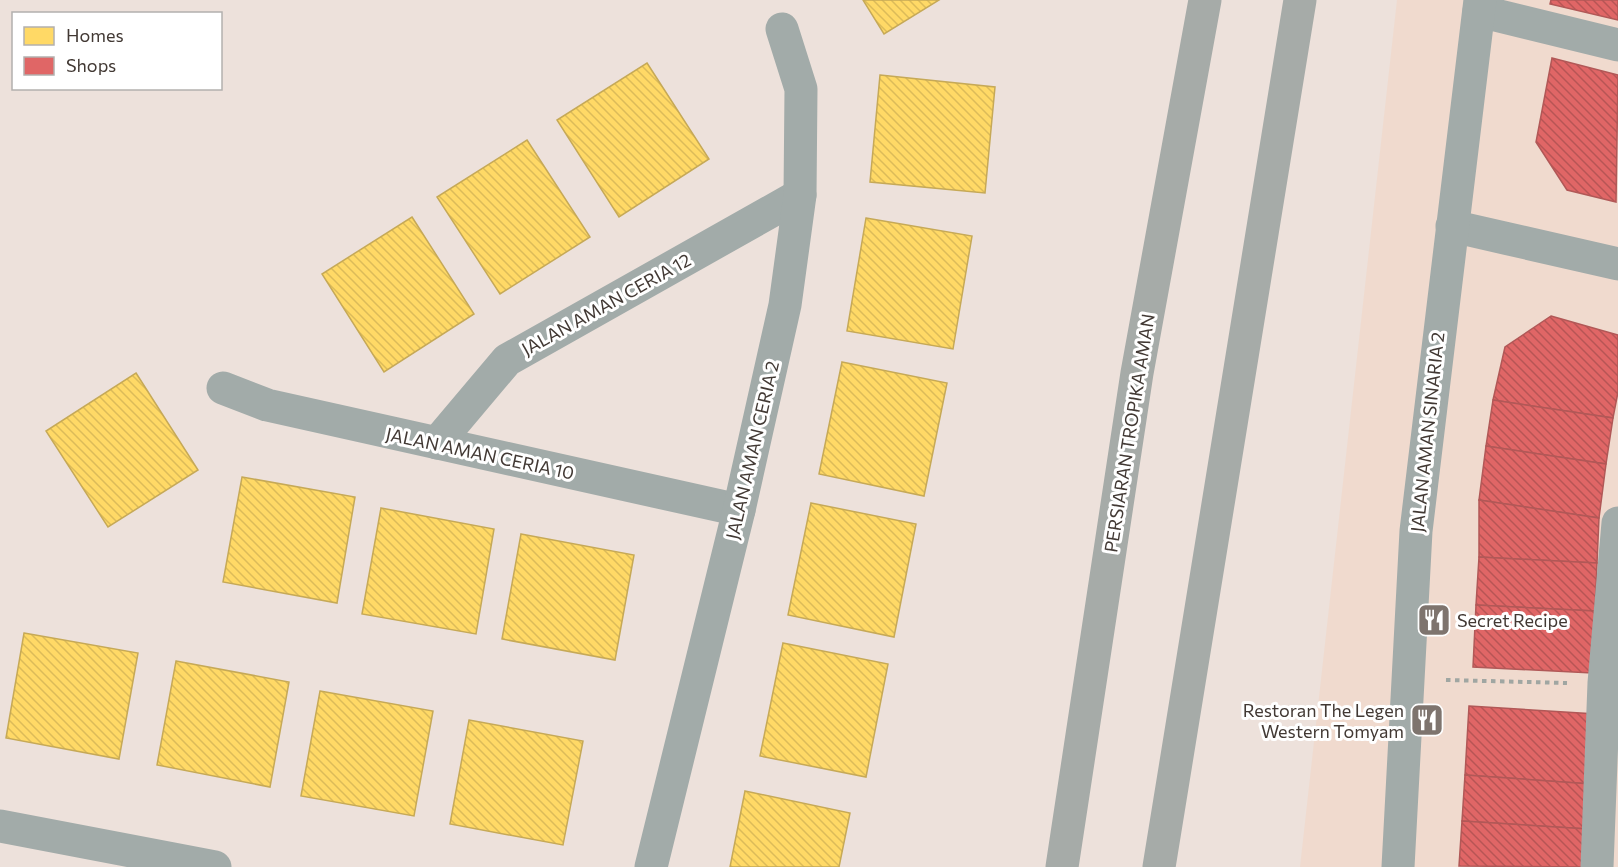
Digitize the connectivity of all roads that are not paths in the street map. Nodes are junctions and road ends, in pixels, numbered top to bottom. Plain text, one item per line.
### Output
1 (1205, 0) edge
2 (1300, 0) edge
3 (1480, 6) edge
4 (782, 29) dead end
5 (1618, 45) edge
6 (800, 195) junction
7 (1452, 226) junction
8 (1618, 264) edge
9 (224, 388) dead end
10 (437, 443) junction
11 (739, 510) junction
12 (1618, 522) edge
13 (0, 825) edge
14 (180, 864) edge
15 (215, 867) edge
16 (651, 867) edge
17 (1062, 867) edge
18 (1159, 867) edge
19 (1398, 867) edge
20 (1597, 867) edge

1 - 17 main road, PERSIARAN TROPIKA AMAN
2 - 18 main road
3 - 5 street
3 - 7 street, JALAN AMAN SINARIA 2
4 - 6 street, JALAN AMAN CERIA 2
6 - 10 street, JALAN AMAN CERIA 12
6 - 11 street, JALAN AMAN CERIA 2
7 - 8 street
7 - 19 street, JALAN AMAN SINARIA 2
9 - 10 street, JALAN AMAN CERIA 10
10 - 11 street, JALAN AMAN CERIA 10
11 - 16 street, JALAN AMAN CERIA 2
12 - 20 street
13 - 14 street
14 - 15 street

